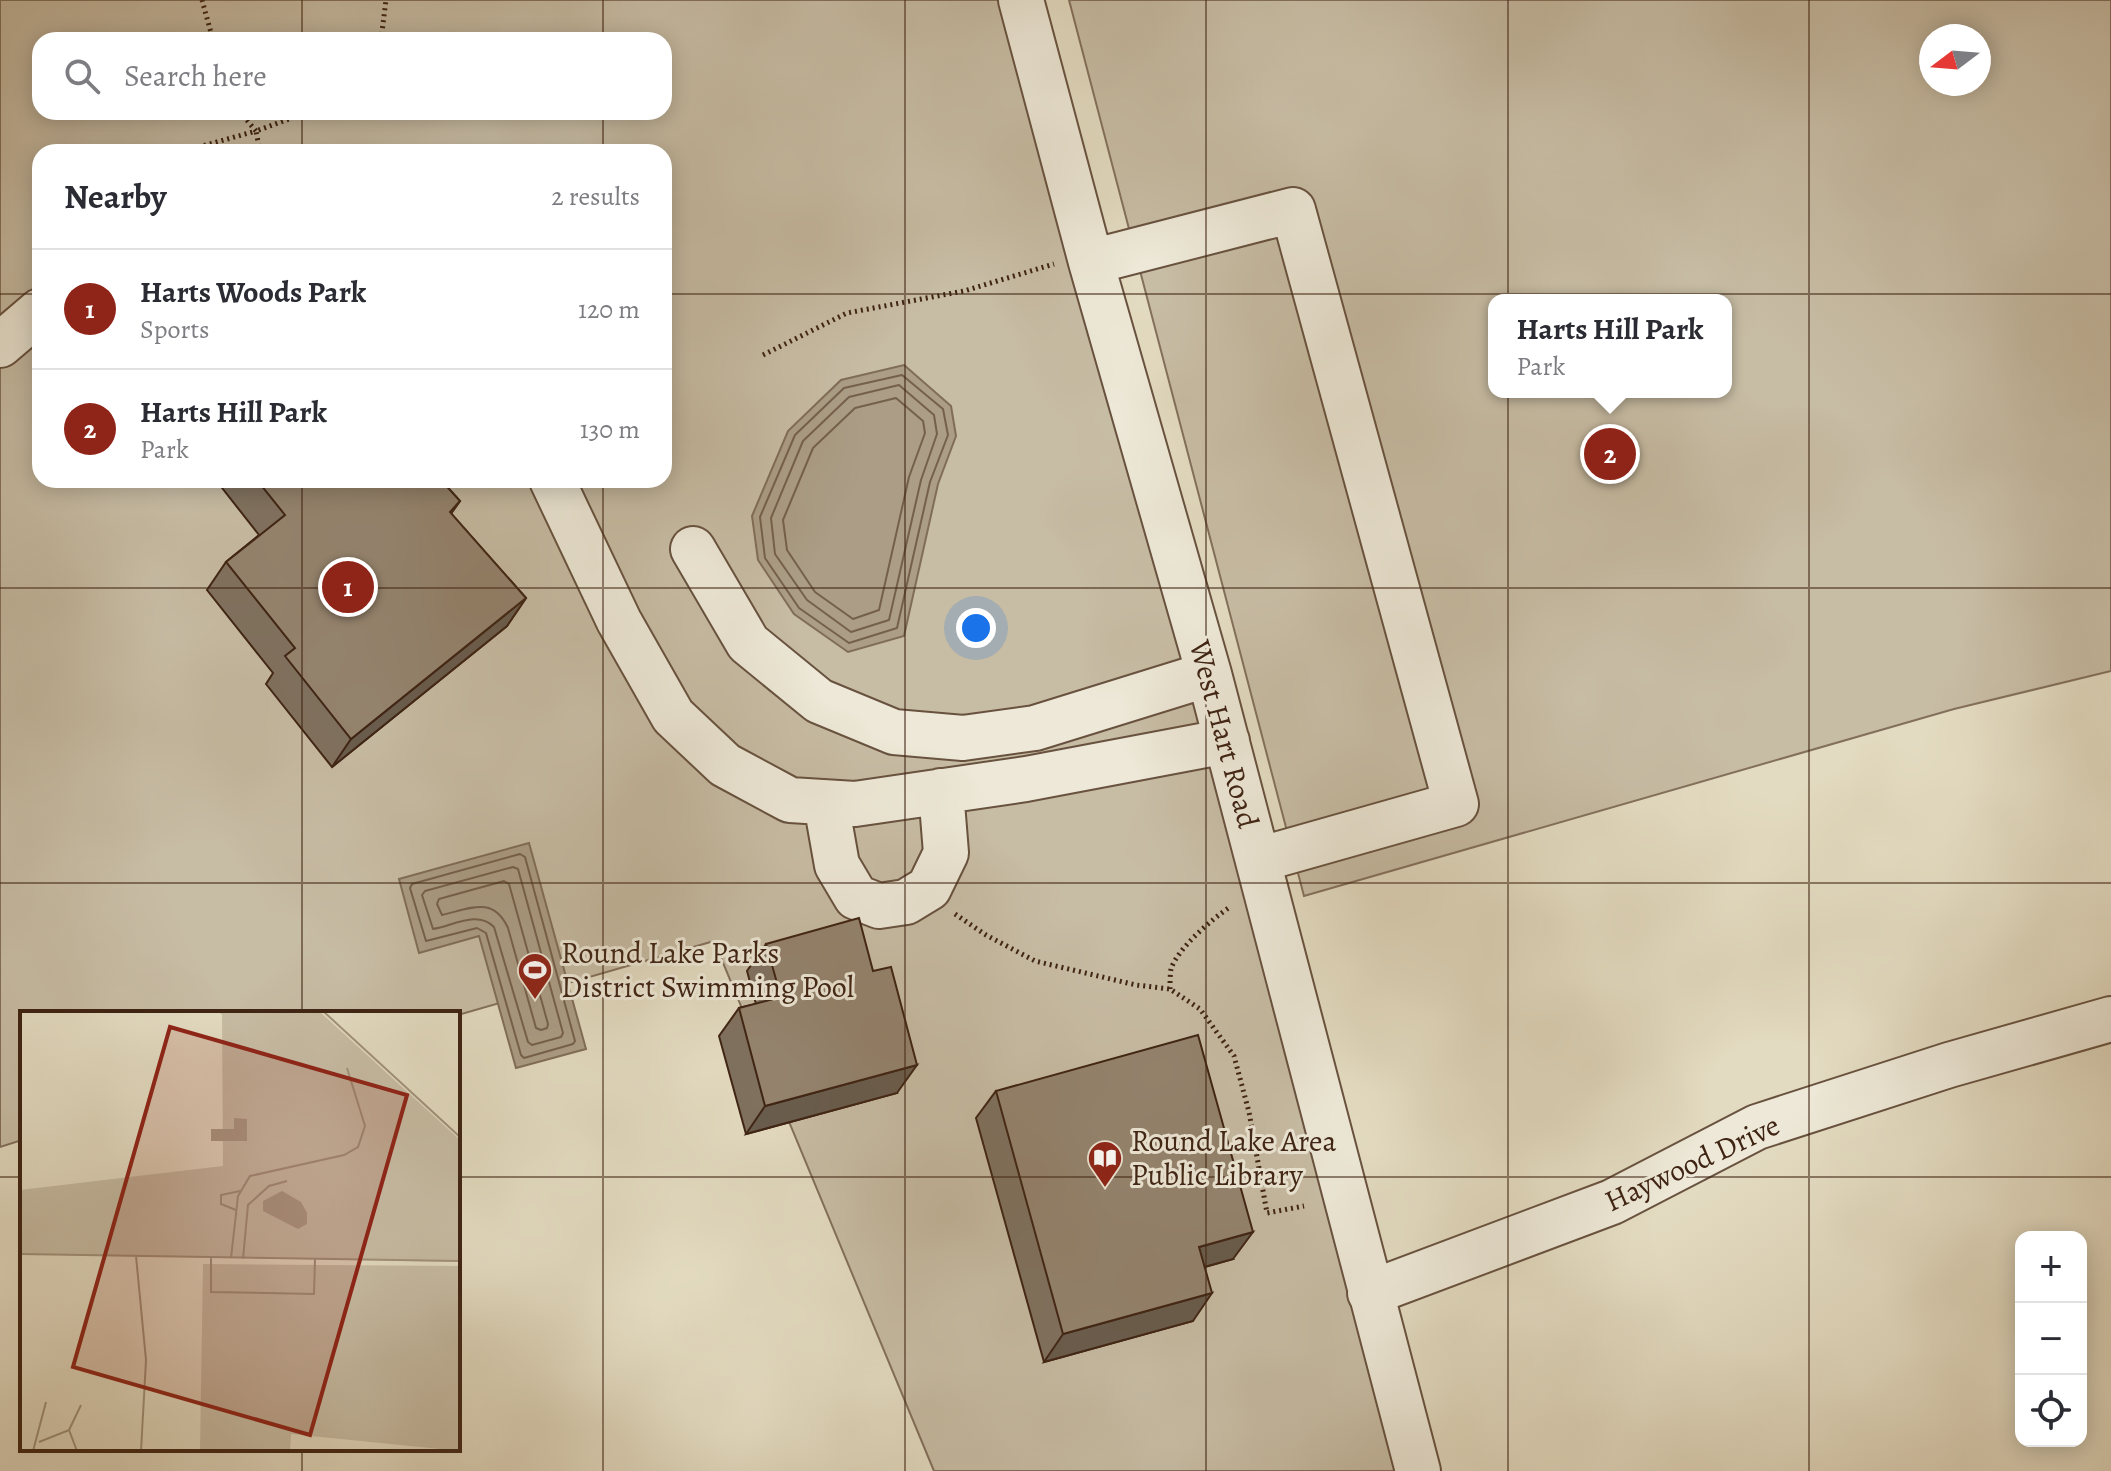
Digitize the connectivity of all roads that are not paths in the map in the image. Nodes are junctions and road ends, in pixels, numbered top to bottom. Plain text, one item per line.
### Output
1 (1021, 0) edge
2 (1075, 262) junction
3 (32, 318) edge
4 (0, 345) edge
5 (556, 488) edge
6 (693, 549) dead end
7 (1209, 674) junction
8 (1227, 741) junction
9 (941, 791) junction
10 (826, 803) junction
11 (1258, 860) junction
12 (2111, 1019) edge
13 (1370, 1293) junction
14 (1418, 1471) edge

1 - 2 street, West Hart Road
2 - 7 street, West Hart Road
2 - 11 street
3 - 4 street
5 - 10 street
6 - 7 street
7 - 8 street, West Hart Road
8 - 9 street
8 - 11 street, West Hart Road
9 - 10 street
9 - 10 street
11 - 13 street, West Hart Road
12 - 13 street, Haywood Drive
13 - 14 street, West Hart Road

